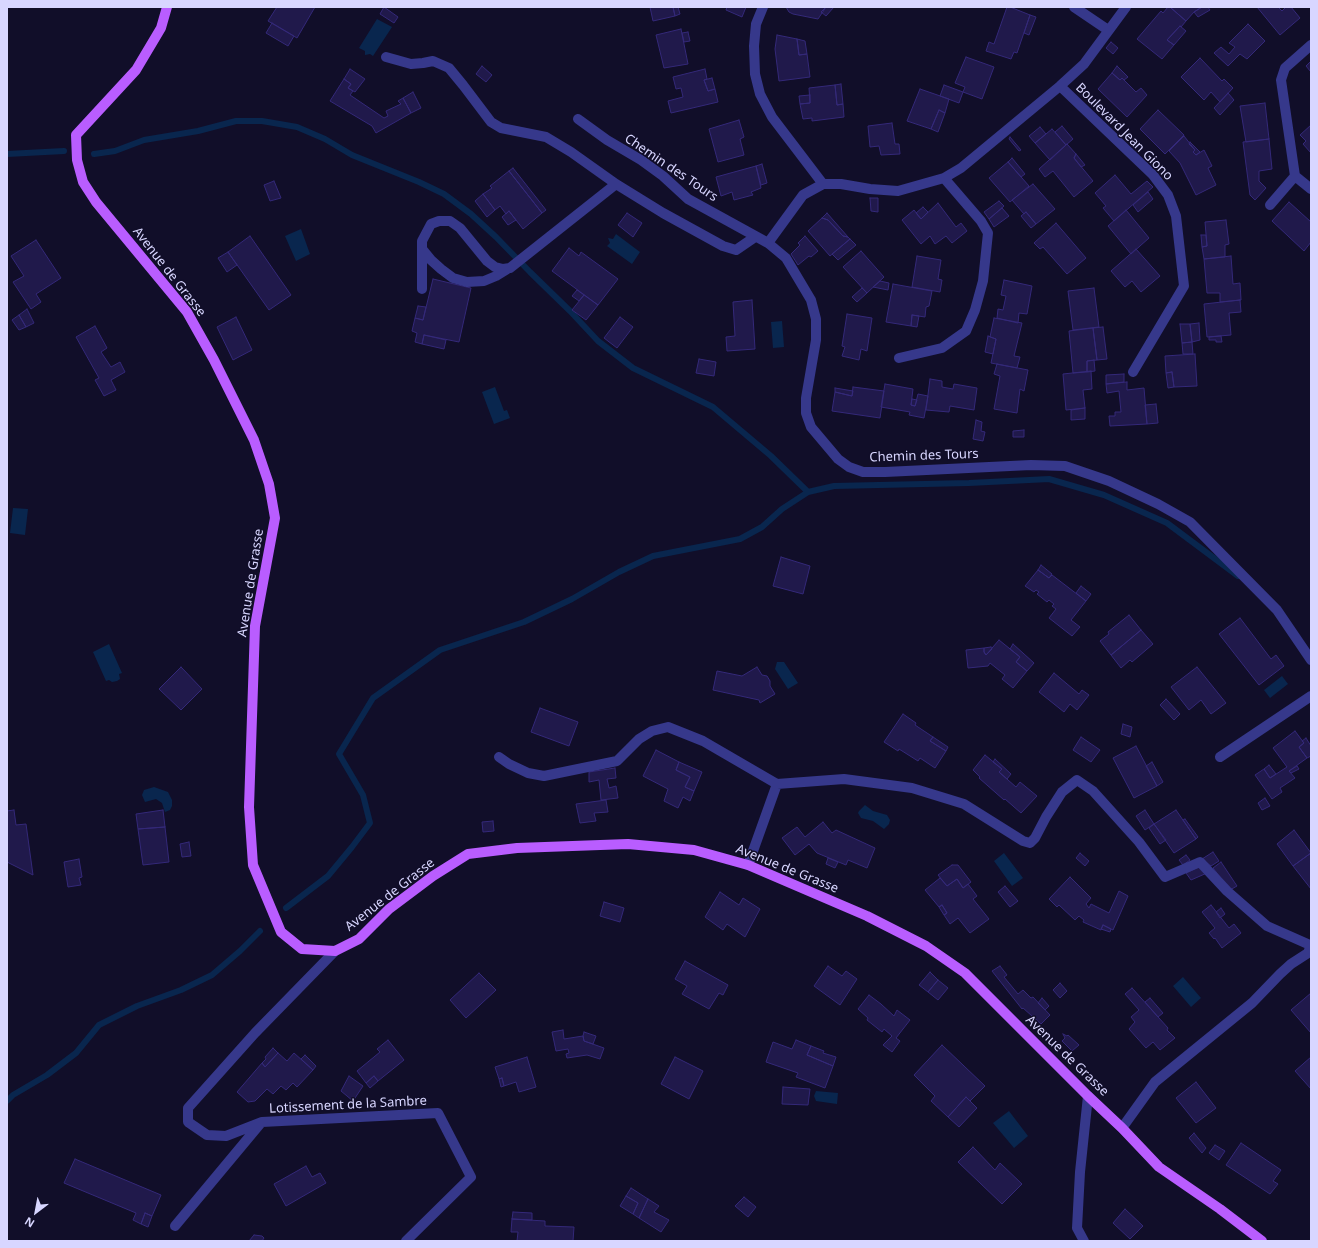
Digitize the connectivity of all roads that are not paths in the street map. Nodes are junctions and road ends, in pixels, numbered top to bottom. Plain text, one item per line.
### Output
1 (167, 7) edge
2 (763, 7) edge
3 (1074, 7) edge
4 (1126, 7) edge
5 (1108, 30) junction
6 (1311, 45) edge
7 (386, 57) dead end
8 (1060, 86) junction
9 (578, 119) dead end
10 (1296, 176) junction
11 (944, 178) junction
12 (616, 184) junction
13 (823, 184) junction
14 (1311, 189) edge
15 (1270, 205) dead end
16 (755, 237) junction
17 (768, 243) junction
18 (422, 249) junction
19 (510, 268) junction
20 (422, 289) dead end
21 (899, 358) dead end
22 (1133, 372) dead end
23 (1311, 660) edge
24 (1311, 696) edge
25 (499, 757) dead end
26 (1220, 757) dead end
27 (777, 784) junction
28 (748, 865) junction
29 (1311, 945) edge
30 (335, 951) junction
31 (1088, 1096) junction
32 (262, 1122) junction
33 (1122, 1128) junction
34 (175, 1226) dead end
35 (406, 1241) edge
36 (1084, 1241) edge
37 (1262, 1241) edge

1 - 30 main road, Avenue de Grasse
2 - 13 street
3 - 5 street
4 - 5 street, Boulevard Jean Giono
5 - 8 street, Boulevard Jean Giono
6 - 10 street
7 - 12 street
8 - 11 street, Boulevard Jean Giono
8 - 22 street, Boulevard Jean Giono
9 - 16 street, Chemin des Tours
10 - 14 street
10 - 15 street
11 - 13 street, Boulevard Jean Giono
11 - 21 street
12 - 16 street
12 - 19 street
13 - 17 street, Boulevard Jean Giono
16 - 17 street, Chemin des Tours
17 - 23 street, Chemin des Tours
18 - 19 street
18 - 19 street
18 - 20 street
24 - 26 street
25 - 27 street
27 - 28 street
27 - 29 street
28 - 30 main road, Avenue de Grasse
28 - 31 main road, Avenue de Grasse
29 - 33 street
30 - 32 street, Lotissement de la Sambre
31 - 33 main road, Avenue de Grasse
31 - 36 street
32 - 34 street
32 - 35 street, Lotissement de la Sambre
33 - 37 main road, Avenue de Grasse

